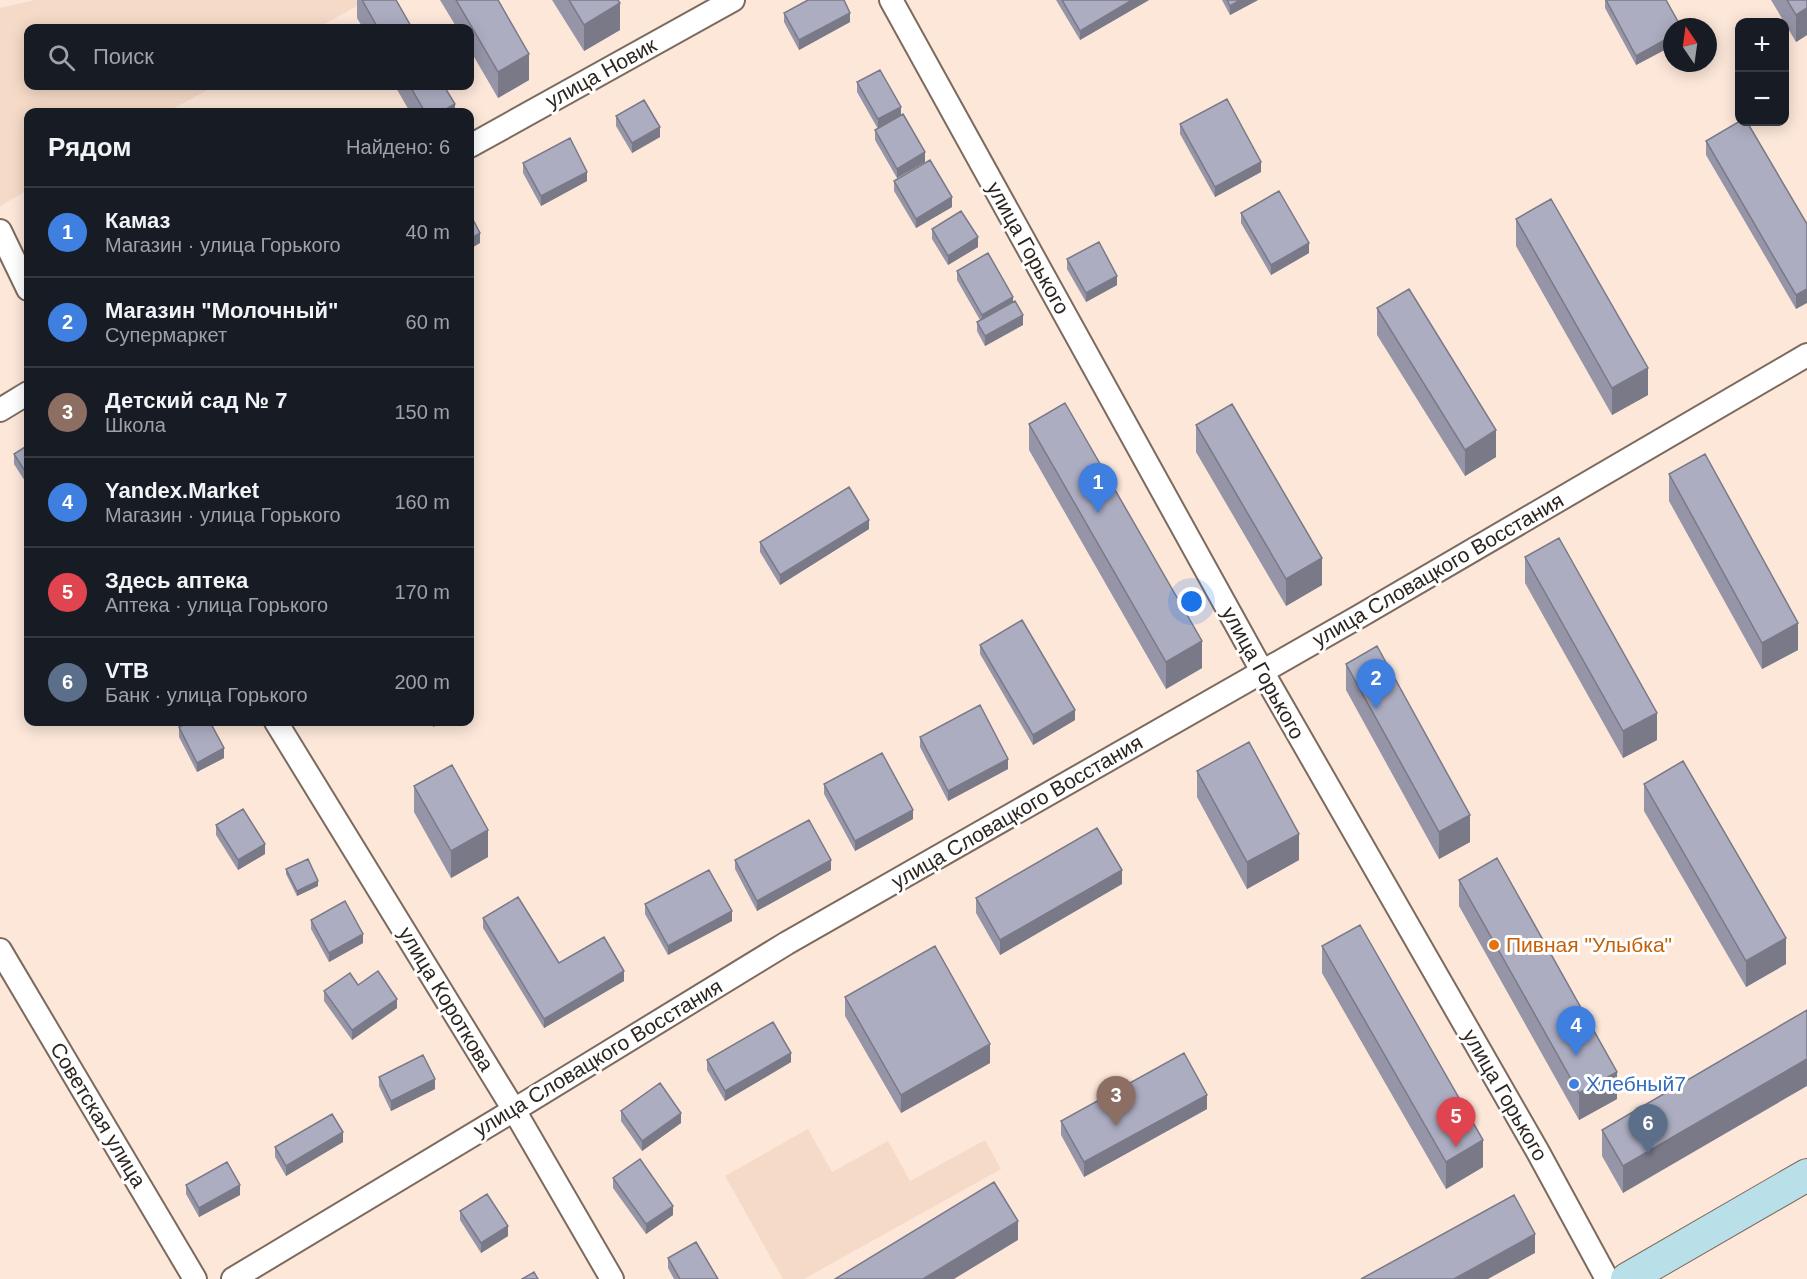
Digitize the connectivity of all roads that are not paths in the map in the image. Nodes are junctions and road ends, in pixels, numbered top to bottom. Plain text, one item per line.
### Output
1 (733, 0) edge
2 (891, 0) edge
3 (474, 144) edge
4 (0, 231) edge
5 (24, 281) edge
6 (1807, 355) edge
7 (24, 395) edge
8 (0, 410) edge
9 (1262, 671) junction
10 (278, 726) edge
11 (0, 950) edge
12 (514, 1110) junction
13 (1807, 1175) edge
14 (195, 1279) edge
15 (233, 1279) edge
16 (612, 1279) edge
17 (1607, 1279) edge
18 (1627, 1279) edge

1 - 3 street, улица Новик
2 - 9 street, улица Горького
4 - 5 street
6 - 9 street, улица Словацкого Восстания
7 - 8 street
9 - 12 street, улица Словацкого Восстания
9 - 17 street, улица Горького
10 - 12 street, улица Короткова
11 - 14 street, Советская улица
12 - 15 street, улица Словацкого Восстания
12 - 16 street, улица Короткова
13 - 18 main road

